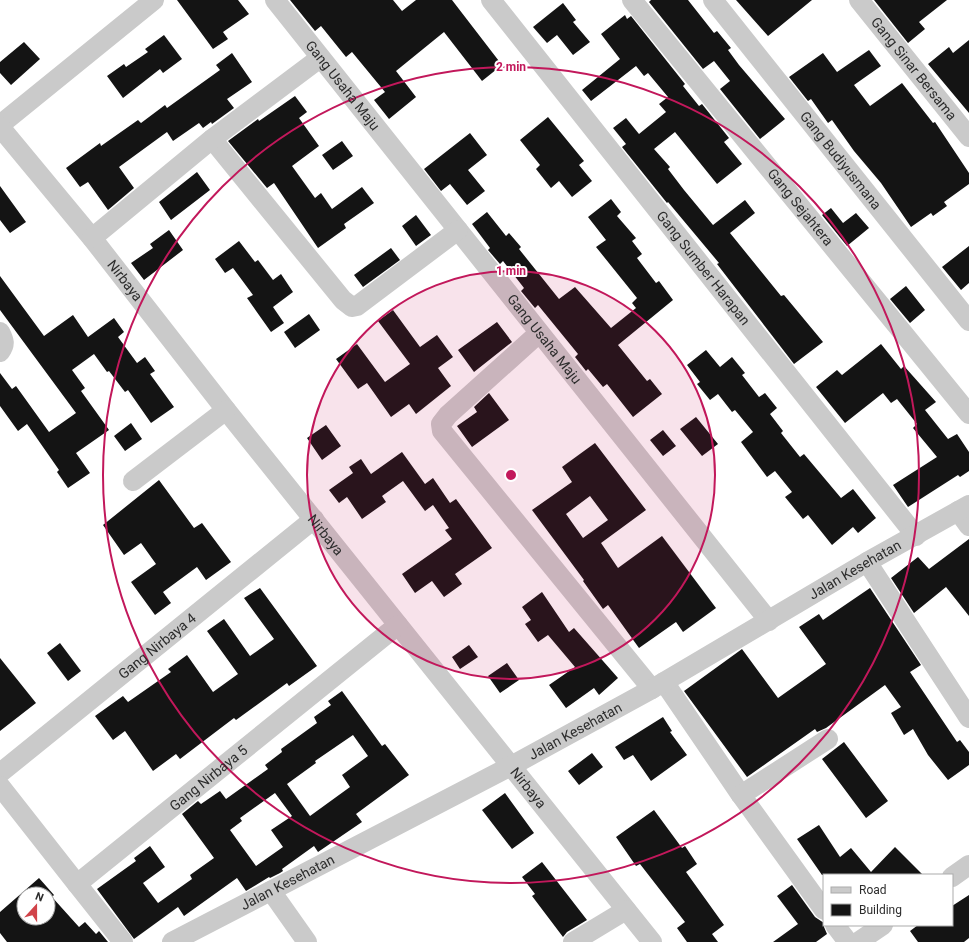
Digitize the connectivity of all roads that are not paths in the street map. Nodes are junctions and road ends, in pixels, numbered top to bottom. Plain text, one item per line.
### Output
1 (154, 0) edge
2 (275, 0) edge
3 (491, 0) edge
4 (632, 0) edge
5 (713, 0) edge
6 (859, 0) edge
7 (320, 58) junction
8 (0, 126) edge
9 (969, 137) edge
10 (212, 139) junction
11 (458, 230) junction
12 (92, 238) junction
13 (969, 321) edge
14 (0, 332) edge
15 (539, 333) junction
16 (0, 352) edge
17 (226, 410) junction
18 (969, 414) edge
19 (133, 481) dead end
20 (965, 514) edge
21 (314, 519) junction
22 (916, 536) junction
23 (867, 562) junction
24 (769, 621) junction
25 (398, 625) junction
26 (658, 686) junction
27 (969, 718) edge
28 (828, 739) dead end
29 (511, 766) junction
30 (0, 773) edge
31 (0, 786) edge
32 (741, 795) junction
33 (969, 865) edge
34 (953, 876) edge
35 (77, 884) junction
36 (271, 891) junction
37 (823, 909) edge
38 (626, 910) junction
39 (836, 926) edge
40 (882, 926) edge
41 (123, 942) edge
42 (172, 942) edge
43 (307, 942) edge
44 (573, 942) edge
45 (652, 942) edge
46 (848, 942) edge
47 (858, 942) edge

1 - 8 street
2 - 7 street, Gang Usaha Maju
3 - 22 street, Gang Sumber Harapan
4 - 18 street, Gang Sejahtera
5 - 13 street, Gang Budiyusmana
6 - 9 street, Gang Sinar Bersama
7 - 10 street
7 - 11 street, Gang Usaha Maju
8 - 12 street, Nirbaya
10 - 11 street
10 - 12 street
11 - 15 street, Gang Usaha Maju
12 - 17 street, Nirbaya
14 - 16 street
15 - 24 street, Gang Usaha Maju
15 - 26 street
17 - 19 street
17 - 21 street, Nirbaya
20 - 22 street, Jalan Kesehatan
21 - 25 street, Nirbaya
21 - 30 street, Gang Nirbaya 4
22 - 23 street, Jalan Kesehatan
23 - 24 street, Jalan Kesehatan
23 - 27 street
24 - 26 street, Jalan Kesehatan
25 - 29 street, Nirbaya
25 - 35 street, Gang Nirbaya 5
26 - 29 street, Jalan Kesehatan
26 - 32 street
28 - 32 street
29 - 36 street, Jalan Kesehatan
29 - 38 street, Nirbaya
31 - 35 street
32 - 37 street
33 - 34 street
35 - 41 street
36 - 42 street, Jalan Kesehatan
36 - 43 street
38 - 44 street
38 - 45 street, Nirbaya
39 - 46 street
40 - 47 street

